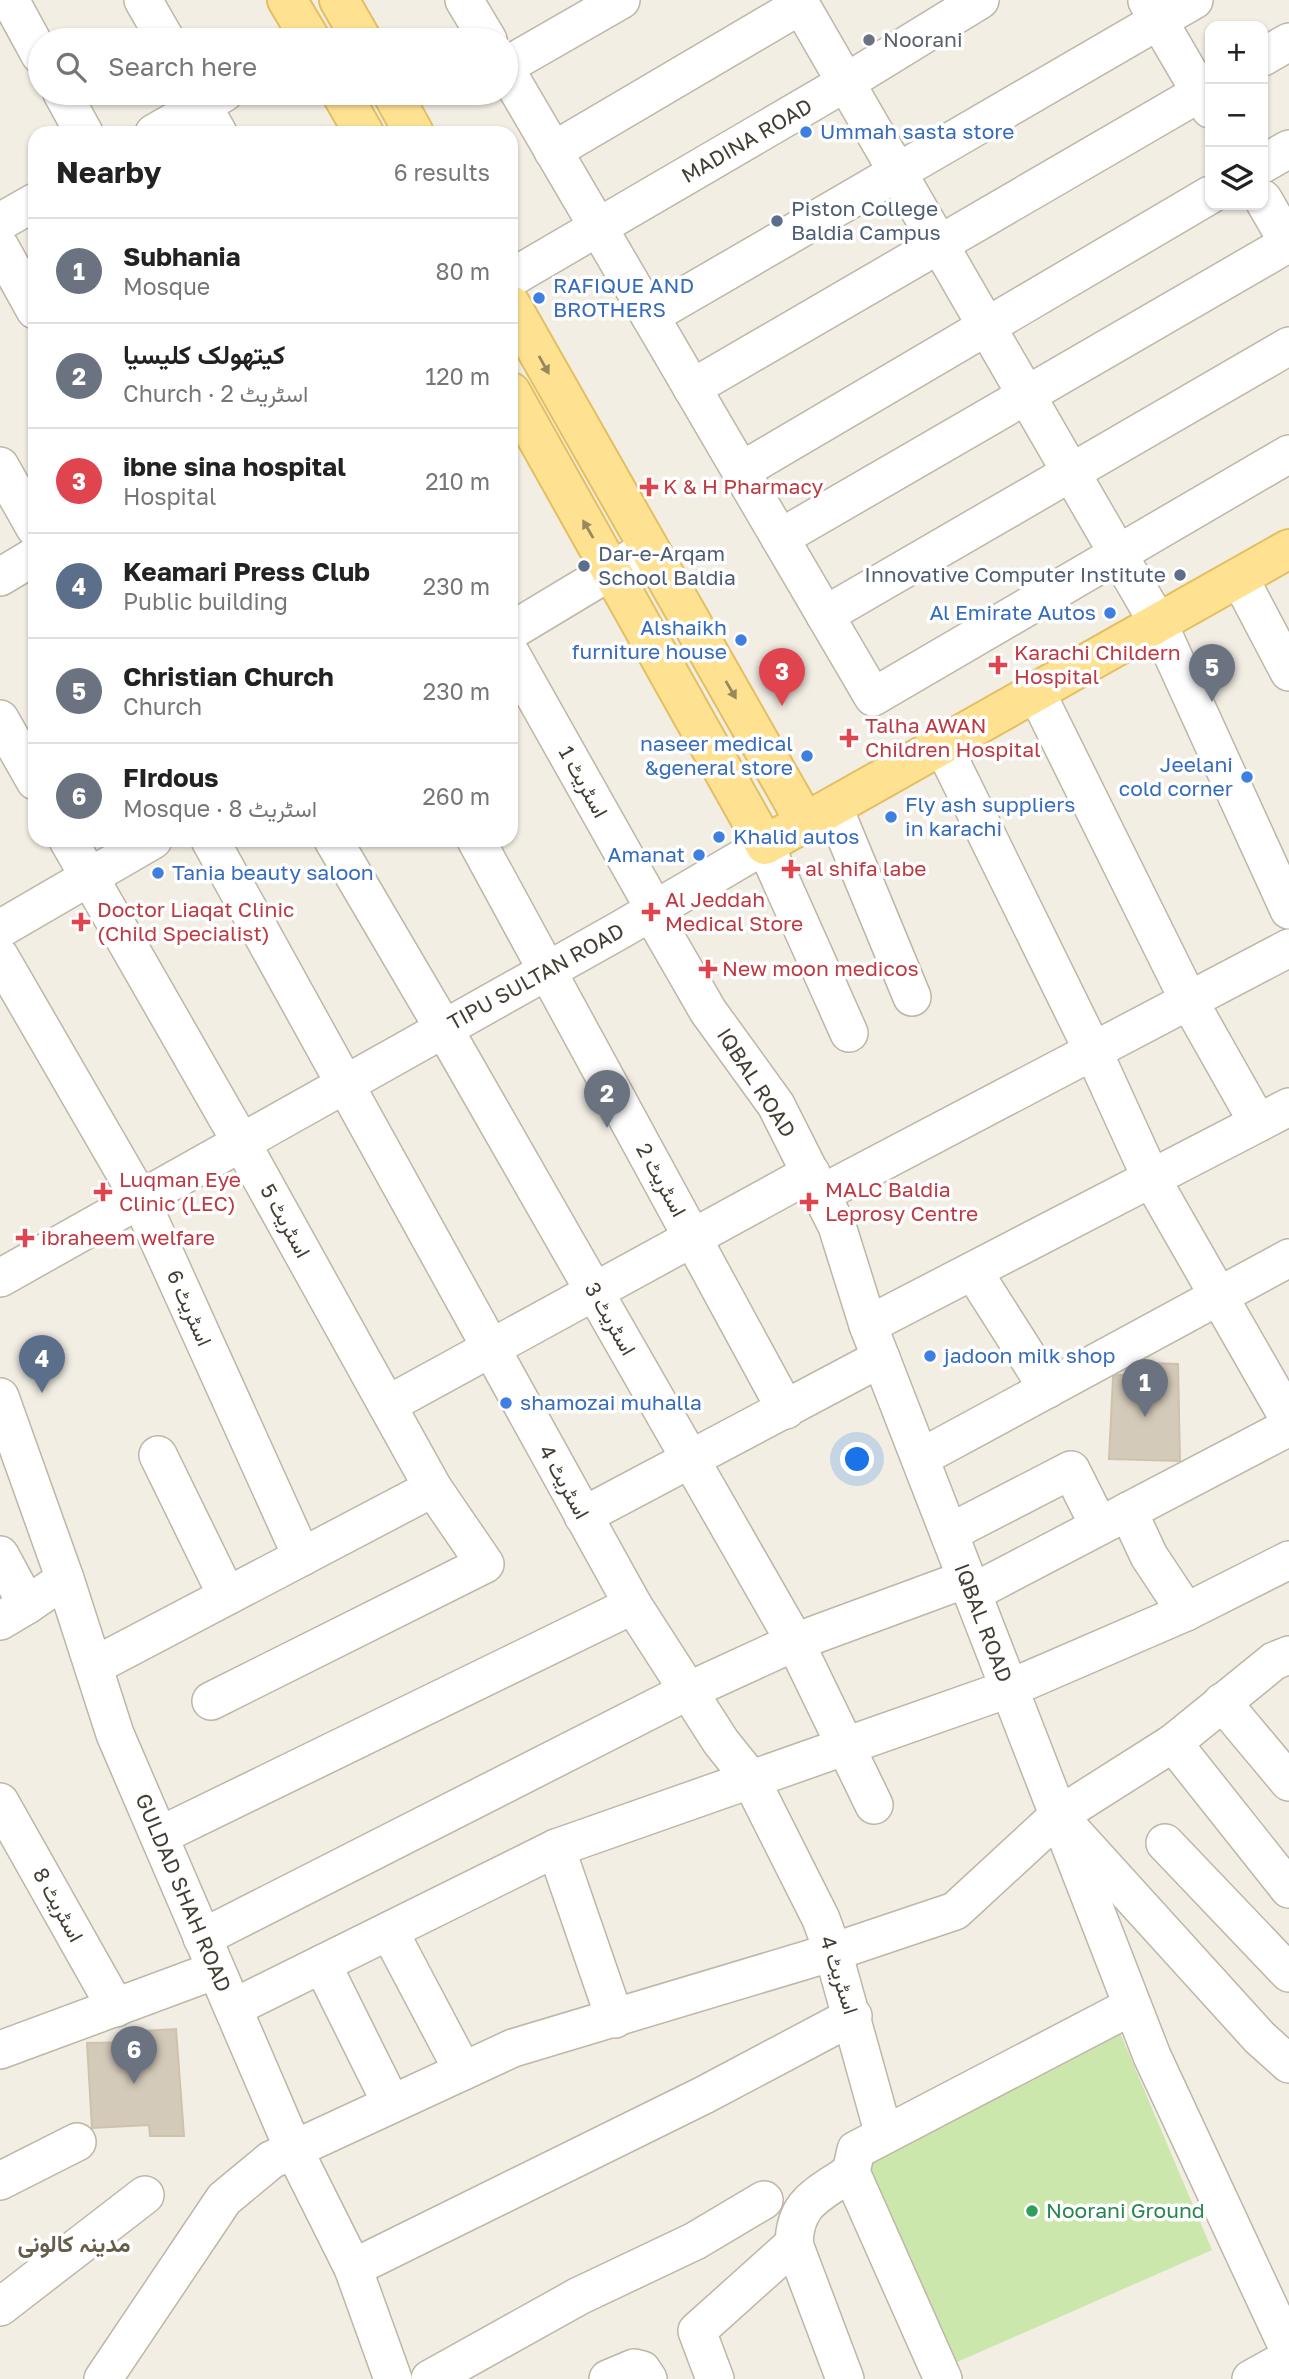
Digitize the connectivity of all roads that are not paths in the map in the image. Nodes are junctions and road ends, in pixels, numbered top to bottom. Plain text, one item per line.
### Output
1 (10, 0) edge
2 (143, 0) edge
3 (288, 0) edge
4 (464, 0) edge
5 (621, 0) edge
6 (980, 0) edge
7 (1194, 0) edge
8 (799, 3) edge
9 (1153, 10) edge
10 (350, 19) edge
11 (159, 28) edge
12 (306, 28) edge
13 (334, 28) edge
14 (481, 28) edge
15 (28, 33) edge
16 (1289, 41) edge
17 (1268, 54) edge
18 (518, 61) edge
19 (845, 83) junction
20 (518, 89) edge
21 (1205, 93) edge
22 (1205, 97) edge
23 (69, 105) edge
24 (348, 105) edge
25 (399, 105) edge
26 (210, 106) edge
27 (80, 126) edge
28 (169, 126) edge
29 (360, 126) edge
30 (410, 126) edge
31 (1289, 149) edge
32 (553, 151) junction
33 (1268, 161) edge
34 (897, 172) junction
35 (1205, 198) edge
36 (28, 206) edge
37 (1268, 207) edge
38 (0, 222) edge
39 (598, 227) junction
40 (1289, 243) edge
41 (939, 244) junction
42 (0, 247) edge
43 (518, 274) edge
44 (28, 297) edge
45 (650, 316) junction
46 (518, 317) edge
47 (986, 327) junction
48 (1289, 346) edge
49 (692, 388) junction
50 (1026, 396) junction
51 (518, 404) edge
52 (1289, 454) edge
53 (0, 466) edge
54 (741, 471) junction
55 (1071, 473) junction
56 (28, 516) edge
57 (780, 538) junction
58 (649, 548) junction
59 (1289, 549) edge
60 (1118, 554) junction
61 (28, 560) edge
62 (612, 571) junction
63 (0, 577) edge
64 (1239, 577) junction
65 (825, 615) junction
66 (1158, 623) junction
67 (518, 627) edge
68 (518, 667) edge
69 (1289, 672) edge
70 (1035, 692) junction
71 (0, 719) edge
72 (942, 744) junction
73 (28, 769) edge
74 (819, 814) junction
75 (765, 845) junction
76 (72, 847) edge
77 (141, 847) edge
78 (214, 847) edge
79 (337, 847) edge
80 (480, 847) edge
81 (89, 877) junction
82 (1289, 910) edge
83 (653, 911) junction
84 (0, 929) edge
85 (1289, 948) edge
86 (0, 957) edge
87 (547, 971) junction
88 (912, 997) dead end
89 (1189, 1000) junction
90 (444, 1028) junction
91 (849, 1033) dead end
92 (1093, 1051) junction
93 (344, 1085) junction
94 (1273, 1115) edge
95 (242, 1142) junction
96 (1151, 1178) junction
97 (816, 1184) junction
98 (140, 1199) junction
99 (692, 1238) junction
100 (1289, 1258) edge
101 (972, 1271) junction
102 (0, 1278) edge
103 (594, 1292) junction
104 (1219, 1296) junction
105 (874, 1342) junction
106 (490, 1348) junction
107 (1048, 1389) junction
108 (0, 1396) edge
109 (387, 1405) junction
110 (786, 1410) junction
111 (1289, 1419) edge
112 (1289, 1427) edge
113 (158, 1454) dead end
114 (920, 1458) junction
115 (690, 1460) junction
116 (433, 1488) junction
117 (583, 1516) junction
118 (1113, 1519) junction
119 (949, 1533) junction
120 (0, 1555) edge
121 (302, 1557) junction
122 (1289, 1560) edge
123 (65, 1579) junction
124 (969, 1586) junction
125 (227, 1596) junction
126 (633, 1605) junction
127 (1186, 1612) junction
128 (14, 1613) edge
129 (795, 1642) junction
130 (1284, 1665) edge
131 (93, 1666) junction
132 (1008, 1689) junction
133 (688, 1692) junction
134 (211, 1702) dead end
135 (1222, 1702) junction
136 (1172, 1743) junction
137 (846, 1746) junction
138 (750, 1778) junction
139 (1289, 1782) edge
140 (0, 1802) edge
141 (874, 1805) dead end
142 (1058, 1816) junction
143 (159, 1836) junction
144 (1165, 1843) dead end
145 (556, 1848) junction
146 (12, 1850) edge
147 (1289, 1889) edge
148 (389, 1931) junction
149 (833, 1952) junction
150 (209, 1954) junction
151 (322, 1964) junction
152 (1289, 1973) edge
153 (1132, 2006) junction
154 (116, 2008) junction
155 (233, 2008) junction
156 (853, 2016) junction
157 (615, 2019) junction
158 (0, 2050) edge
159 (1289, 2064) edge
160 (463, 2071) junction
161 (391, 2104) junction
162 (884, 2135) junction
163 (77, 2142) dead end
164 (293, 2148) junction
165 (851, 2172) junction
166 (0, 2180) edge
167 (145, 2195) dead end
168 (764, 2200) dead end
169 (794, 2244) junction
170 (353, 2269) junction
171 (0, 2307) edge
172 (1289, 2350) edge
173 (1289, 2358) edge
174 (103, 2379) edge
175 (393, 2379) edge
176 (429, 2379) edge
177 (608, 2379) edge
178 (648, 2379) edge
179 (715, 2379) edge
180 (845, 2379) edge
181 (943, 2379) edge
182 (1251, 2379) edge

1 - 15 street
2 - 11 street
3 - 12 main road
4 - 14 street
5 - 18 street
6 - 19 street, MADINA ROAD
7 - 9 street
8 - 19 street
8 - 32 street
9 - 21 street
9 - 34 street
10 - 13 street
16 - 17 street
19 - 34 street
19 - 39 street, MADINA ROAD
20 - 32 street
22 - 41 street
23 - 27 street
24 - 29 main road
25 - 30 main road
26 - 28 street
31 - 33 street
32 - 39 street
34 - 41 street
34 - 45 street
35 - 47 street
36 - 38 street
37 - 40 street
39 - 43 street, MADINA ROAD
39 - 45 street
40 - 50 street
41 - 47 street
41 - 49 street
42 - 44 street
45 - 49 street
46 -> 58 main road
47 - 50 street
47 - 54 street
48 - 55 street
49 - 54 street
50 - 55 street
50 - 57 street
62 -> 51 main road
52 - 60 street
53 - 56 street
54 - 57 street
55 - 60 street
55 - 65 street
57 - 65 street
58 - 62 street
58 -> 74 main road
59 - 64 main road, TIPU SULTAN ROAD
60 - 65 street
60 - 66 street
61 - 63 street
62 - 67 street
62 - 75 main road
64 - 66 main road, TIPU SULTAN ROAD
64 - 69 street
66 - 70 main road, TIPU SULTAN ROAD
66 - 82 street
68 - 83 street, اسٹریٹ 1
70 - 72 main road, TIPU SULTAN ROAD
70 - 89 street
71 - 73 street
72 - 74 main road, TIPU SULTAN ROAD
72 - 92 street
74 - 75 main road, TIPU SULTAN ROAD
74 - 88 street
75 - 83 street, TIPU SULTAN ROAD
75 - 91 street
76 - 81 street, اسٹریٹ 5
77 - 81 street
78 - 93 street, اسٹریٹ 4
79 - 90 street, اسٹریٹ 3
80 - 87 street, اسٹریٹ 2
81 - 84 street
81 - 95 street, اسٹریٹ 5
83 - 87 street, TIPU SULTAN ROAD
83 - 97 street, IQBAL ROAD
85 - 89 street
86 - 98 street, اسٹریٹ 6
87 - 90 street, TIPU SULTAN ROAD
87 - 99 street, اسٹریٹ 2
89 - 92 street
89 - 94 street
90 - 93 street, TIPU SULTAN ROAD
90 - 103 street, اسٹریٹ 3
92 - 96 street
92 - 97 street
93 - 95 street, TIPU SULTAN ROAD
93 - 106 street, اسٹریٹ 4
94 - 96 street
95 - 98 street, TIPU SULTAN ROAD
95 - 109 street, اسٹریٹ 5
96 - 101 street
96 - 104 street
97 - 99 street
97 - 105 street, IQBAL ROAD
98 - 102 street, TIPU SULTAN ROAD
98 - 121 street, اسٹریٹ 6
99 - 103 street
99 - 110 street, اسٹریٹ 2
100 - 104 street
101 - 105 street
101 - 107 street
103 - 106 street
103 - 115 street, اسٹریٹ 3
104 - 107 street
104 - 111 street
105 - 110 street
105 - 114 street, IQBAL ROAD
106 - 109 street
106 - 117 street, اسٹریٹ 4
107 - 114 street
108 - 123 street, GULDAD SHAH ROAD
109 - 116 street, اسٹریٹ 5
110 - 115 street
112 - 118 street
113 - 125 street
114 - 119 street, IQBAL ROAD
115 - 117 street
115 - 129 street, اسٹریٹ 3
116 - 121 street
116 - 134 street, اسٹریٹ 5
117 - 126 street, اسٹریٹ 4
118 - 119 street
118 - 124 street
118 - 127 street
119 - 124 street, IQBAL ROAD
120 - 128 street
121 - 125 street
122 - 127 street
123 - 128 street
123 - 131 street, GULDAD SHAH ROAD
124 - 129 street
124 - 132 street, IQBAL ROAD
125 - 131 street
126 - 133 street, اسٹریٹ 4
126 - 143 street
127 - 132 street
129 - 133 street
129 - 137 street, اسٹریٹ 3
130 - 135 street
131 - 143 street, GULDAD SHAH ROAD
132 - 137 street
132 - 142 street, IQBAL ROAD
133 - 138 street, اسٹریٹ 4
133 - 150 street
135 - 136 street
135 - 139 street
136 - 142 street
136 - 147 street
137 - 138 street
137 - 141 street, اسٹریٹ 3
138 - 145 street
138 - 149 street, اسٹریٹ 4
140 - 146 street, اسٹریٹ 8
142 - 149 street
142 - 153 street, IQBAL ROAD
142 - 159 street
143 - 150 street, GULDAD SHAH ROAD
144 - 152 street
145 - 148 street
145 - 157 street
146 - 154 street, اسٹریٹ 8
148 - 151 street
148 - 160 street
149 - 156 street, اسٹریٹ 4
149 - 157 street
150 - 154 street
150 - 155 street, GULDAD SHAH ROAD
151 - 155 street
151 - 161 street
153 - 162 street
153 - 172 street, IQBAL ROAD
154 - 158 street
155 - 164 street, GULDAD SHAH ROAD
156 - 162 street, اسٹریٹ 4
156 - 170 street
157 - 160 street
160 - 161 street
161 - 164 street
162 - 165 street
163 - 166 street
164 - 170 street, GULDAD SHAH ROAD
164 - 174 street
165 - 169 street
165 - 181 street
167 - 171 street
168 - 176 street
169 - 179 street
169 - 180 street
170 - 175 street, GULDAD SHAH ROAD
173 - 182 street
177 - 178 street

